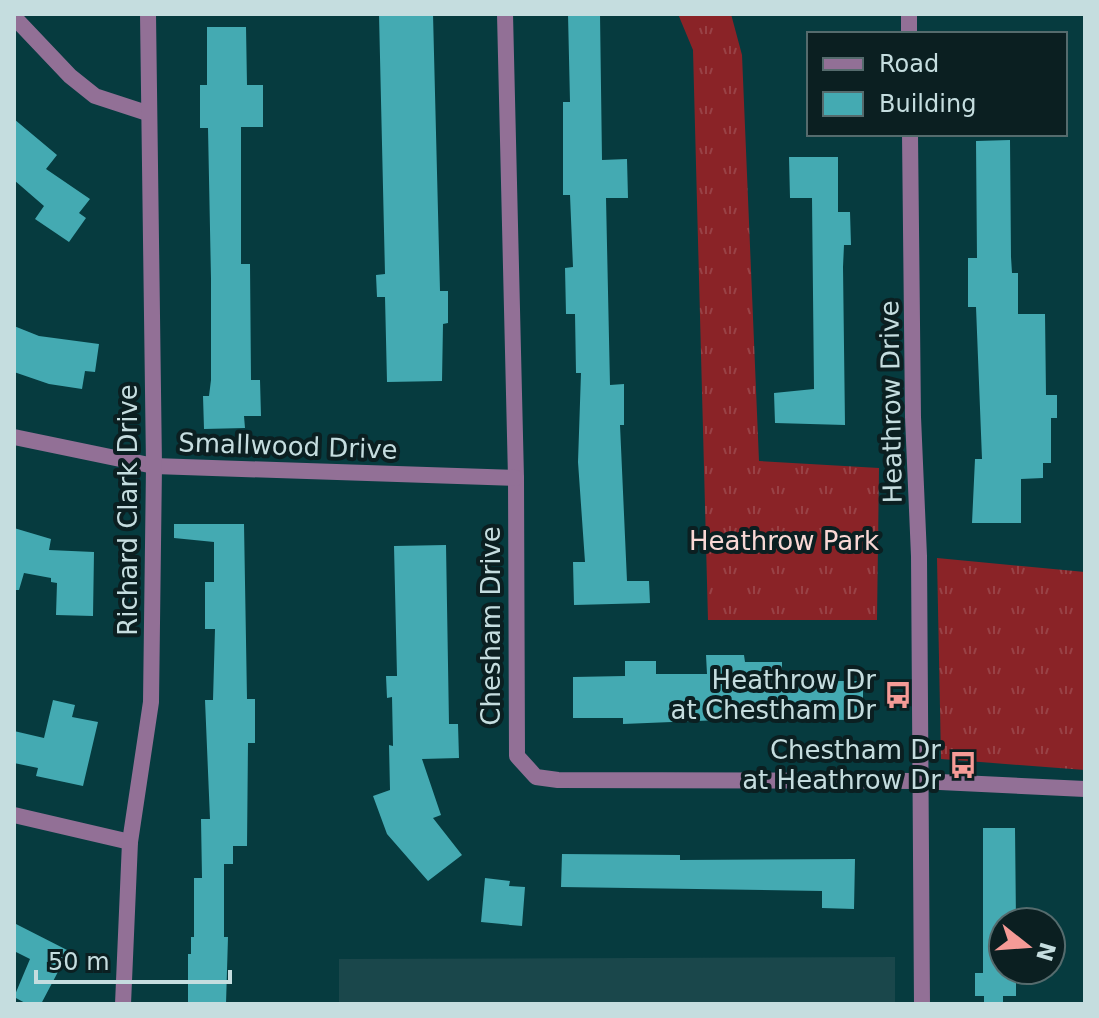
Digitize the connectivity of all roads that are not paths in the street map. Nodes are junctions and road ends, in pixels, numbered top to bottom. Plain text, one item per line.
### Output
1 (148, 14) edge
2 (505, 14) edge
3 (14, 17) edge
4 (147, 113) junction
5 (910, 136) edge
6 (14, 437) edge
7 (154, 466) junction
8 (516, 478) junction
9 (919, 781) junction
10 (1085, 789) edge
11 (14, 815) edge
12 (130, 842) junction
13 (123, 1004) edge
14 (922, 1004) edge

1 - 4 street, Richard Clark Drive
2 - 8 street, Chesham Drive
3 - 4 street
4 - 7 street, Richard Clark Drive
5 - 9 street, Heathrow Drive
6 - 7 street, Smallwood Drive
7 - 8 street, Smallwood Drive
7 - 12 street, Richard Clark Drive
8 - 9 street, Chesham Drive
9 - 10 street, Chesham Drive
9 - 14 street, Heathrow Drive
11 - 12 street
12 - 13 street, Richard Clark Drive

